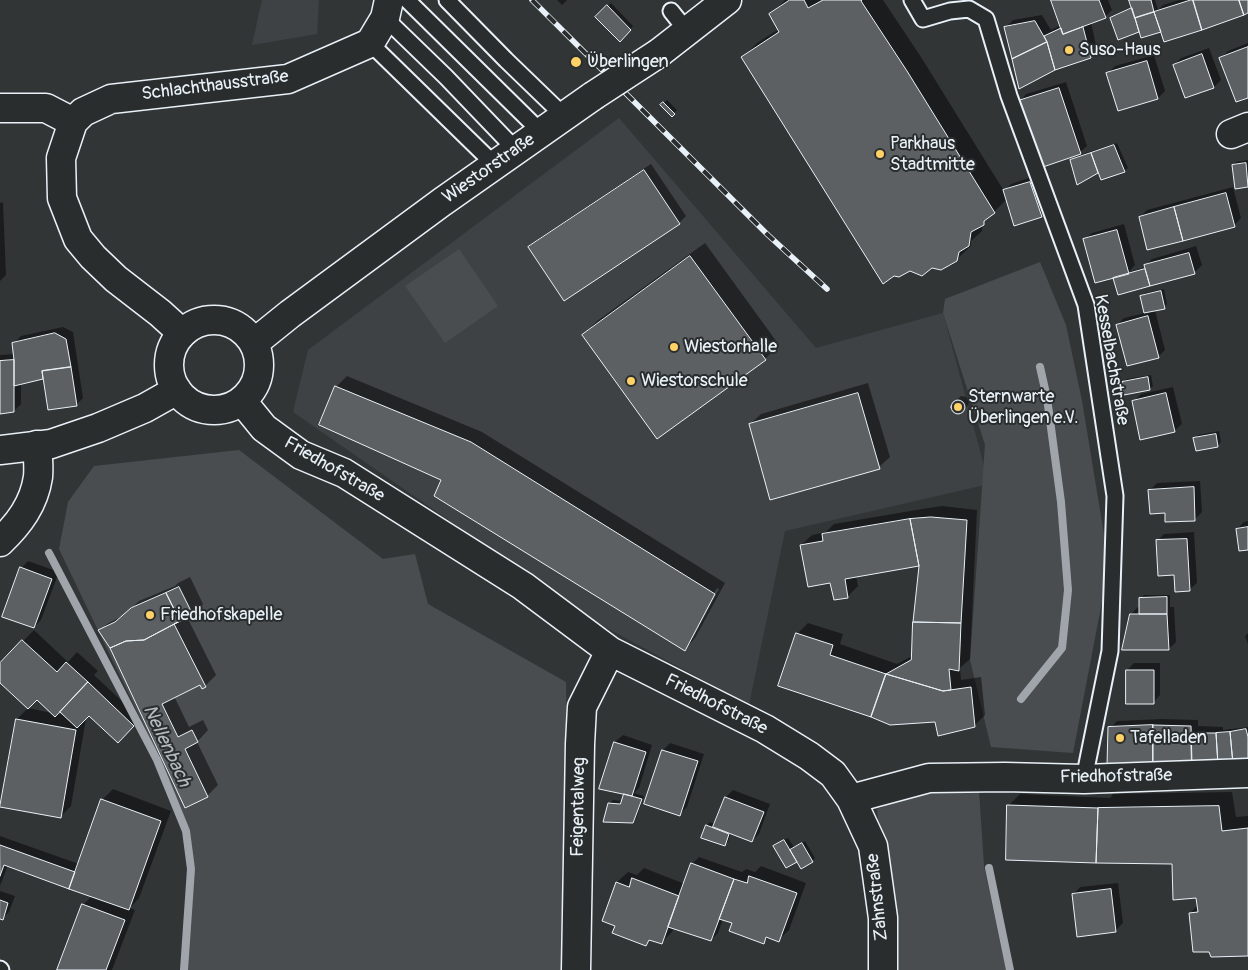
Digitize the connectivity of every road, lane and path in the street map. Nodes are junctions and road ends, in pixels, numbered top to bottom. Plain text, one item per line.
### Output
1 (407, 0) edge
2 (447, 0) edge
3 (727, 0) edge
4 (912, 0) edge
5 (387, 9) edge
6 (370, 42) junction
7 (0, 108) edge
8 (564, 116) junction
9 (73, 122) junction
10 (541, 132) junction
11 (505, 157) junction
12 (182, 333) junction
13 (254, 343) junction
14 (177, 390) junction
15 (242, 401) junction
16 (37, 445) junction
17 (0, 450) edge
18 (0, 542) edge
19 (610, 651) junction
20 (1248, 774) edge
21 (1084, 779) junction
22 (851, 799) junction
23 (576, 970) edge
24 (882, 970) edge

1 - 10 lane
2 - 8 lane
3 - 8 street, Wiestorstraße, bridge
4 - 21 lane, Kesselbachstraße
5 - 6 street
5 - 11 lane
6 - 9 street, Schlachthausstraße
6 - 11 lane
7 - 9 street
8 - 10 street, Wiestorstraße
9 - 12 street
10 - 11 street, Wiestorstraße
11 - 13 street, Wiestorstraße
12 - 13 street
12 - 14 street
13 - 15 street
14 - 15 street
14 - 16 street
15 - 19 street, Friedhofstraße
16 - 17 street
16 - 18 street
19 - 22 street, Friedhofstraße
19 - 23 street, Feigentalweg
20 - 21 street, Friedhofstraße
21 - 22 street, Friedhofstraße
22 - 24 street, Zahnstraße

